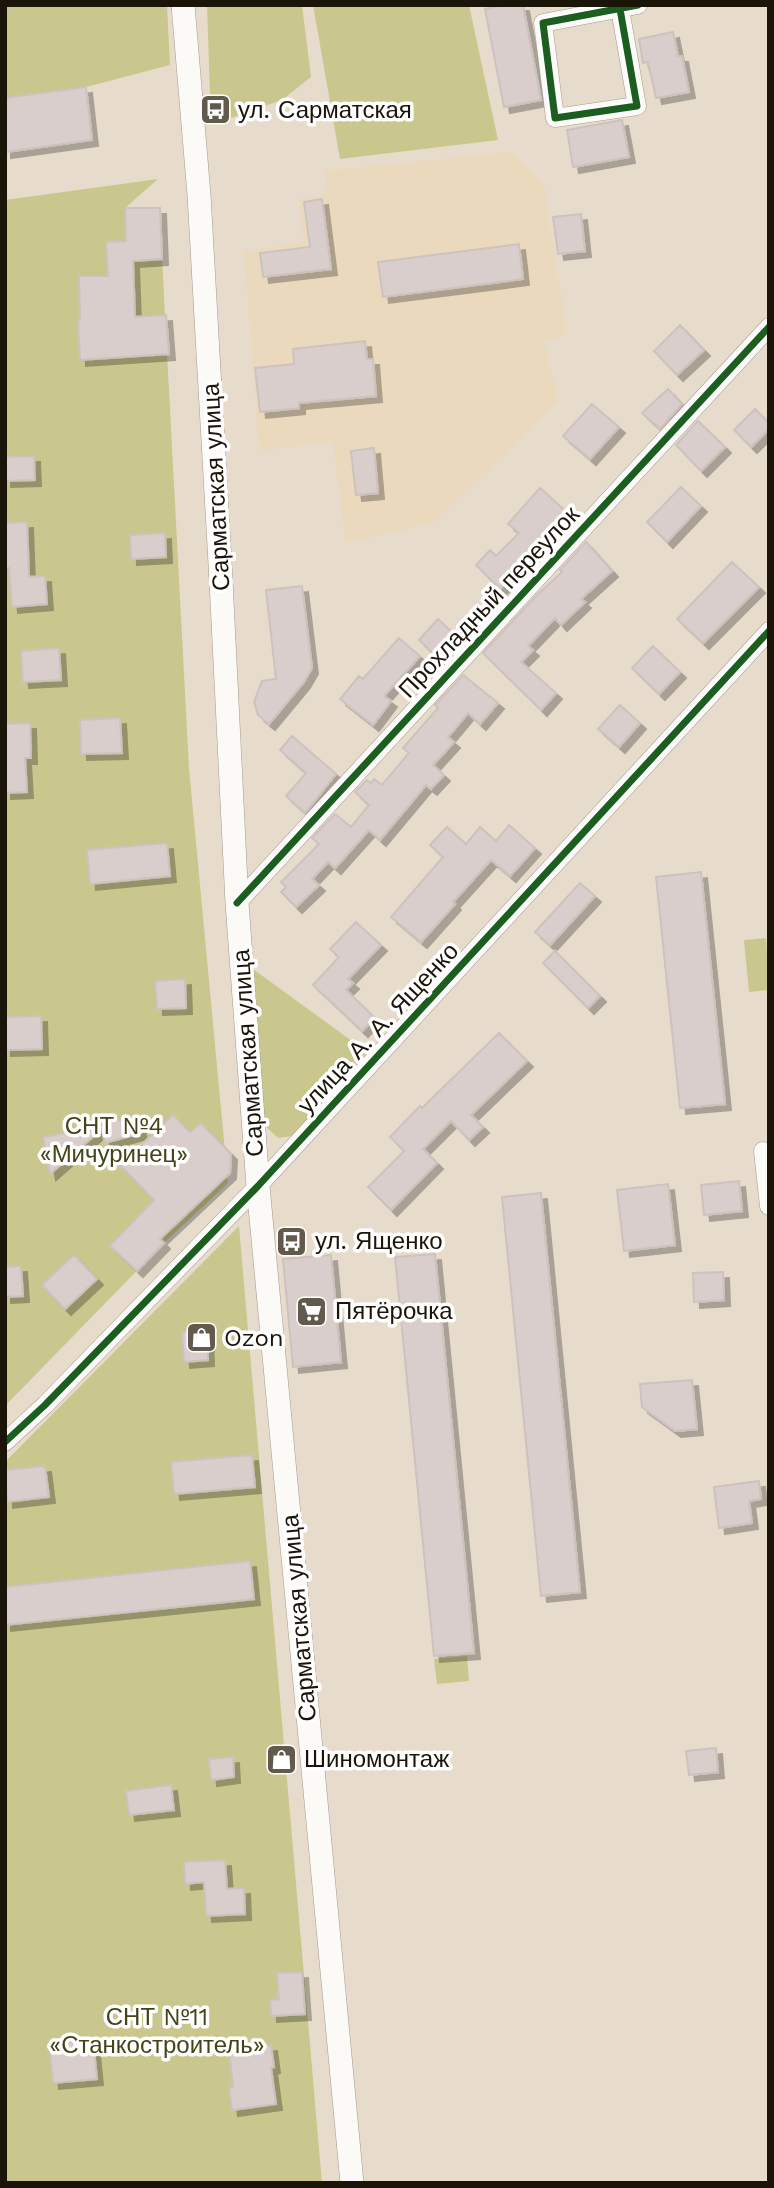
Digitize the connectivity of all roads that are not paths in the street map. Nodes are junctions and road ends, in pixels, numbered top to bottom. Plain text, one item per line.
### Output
1 (183, 5) edge
2 (638, 5) edge
3 (620, 9) junction
4 (769, 327) edge
5 (769, 631) edge
6 (237, 903) junction
7 (763, 1151) dead end
8 (258, 1186) junction
9 (769, 1206) edge
10 (5, 1441) edge
11 (352, 2183) edge

1 - 6 main road, Сарматская улица
2 - 3 street
3 - 3 street
4 - 6 street, Прохладный переулок
5 - 8 street, улица А. А. Ященко
6 - 8 main road, Сарматская улица
7 - 9 street
8 - 10 street, улица А. А. Ященко
8 - 11 main road, Сарматская улица

